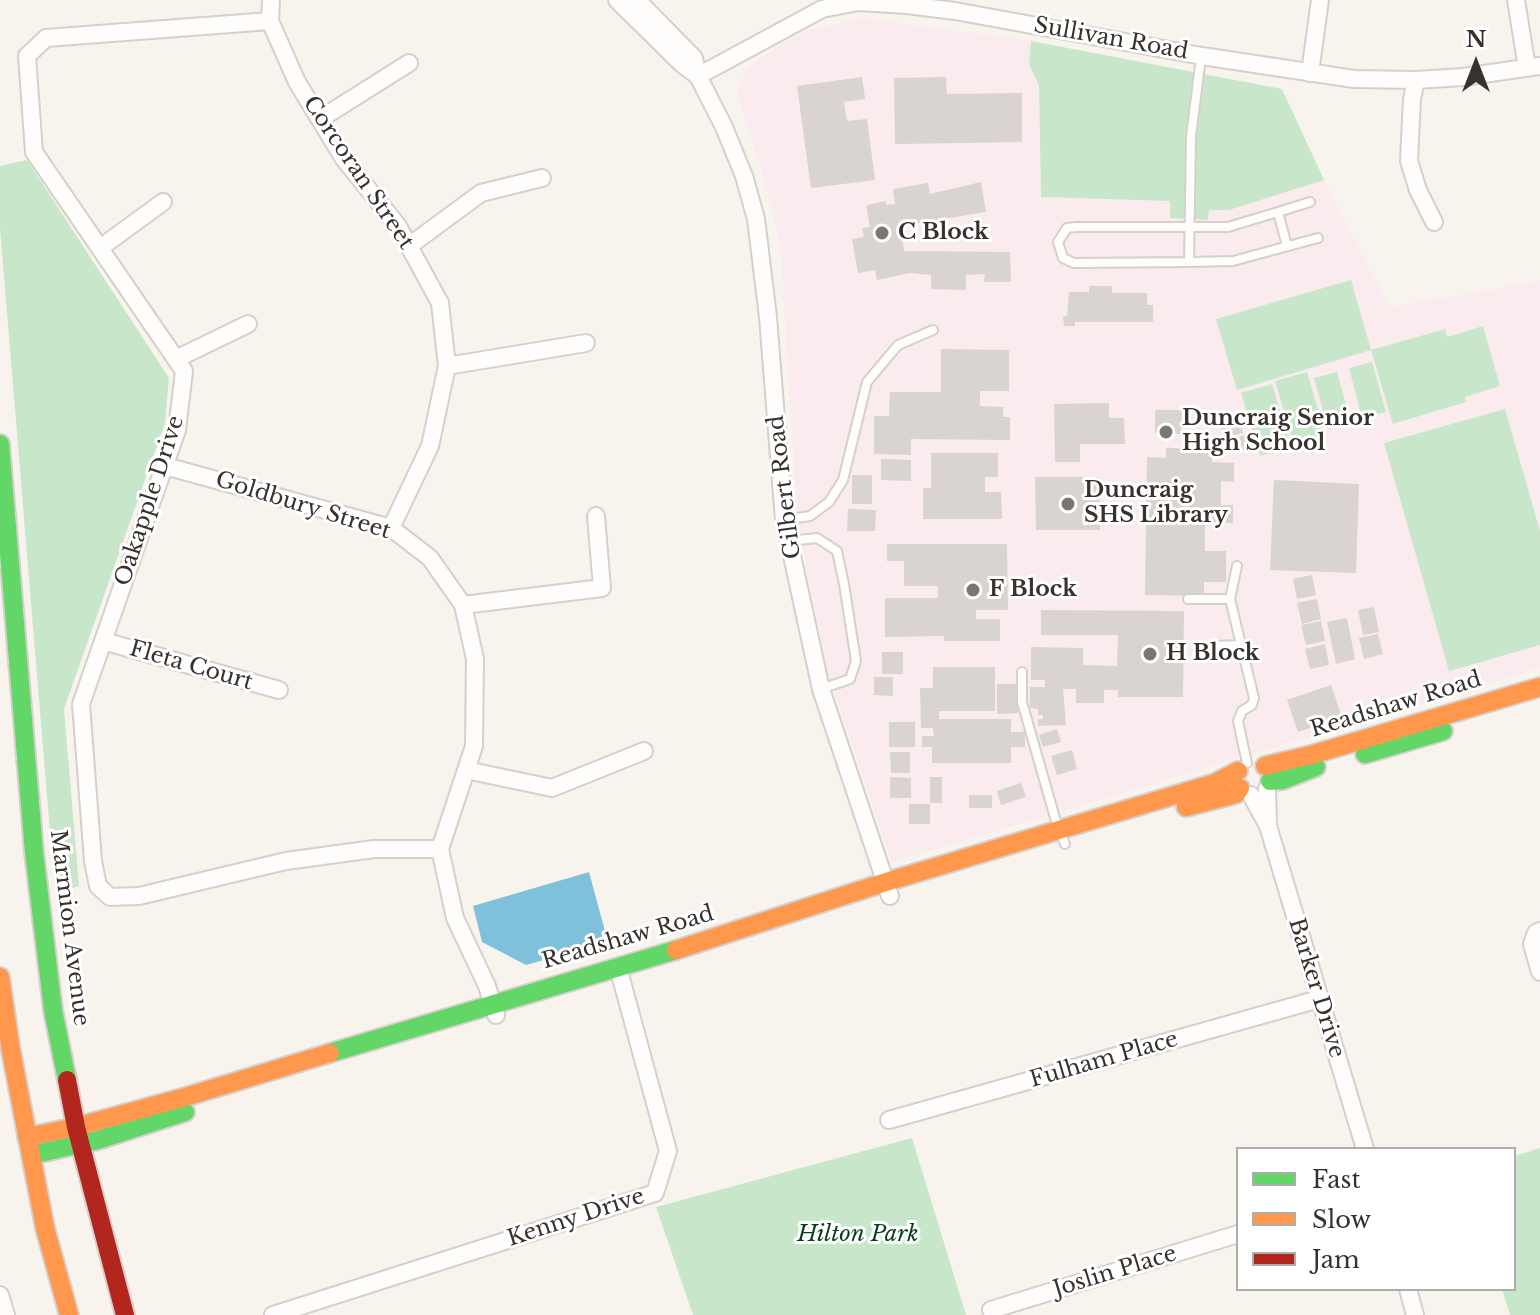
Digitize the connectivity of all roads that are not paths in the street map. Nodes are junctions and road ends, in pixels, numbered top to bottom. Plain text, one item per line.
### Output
1 (271, 0) edge
2 (617, 0) edge
3 (637, 0) edge
4 (1320, 0) edge
5 (1516, 0) edge
6 (820, 4) edge
7 (956, 6) edge
8 (270, 21) junction
9 (1202, 56) junction
10 (409, 63) dead end
11 (1534, 67) edge
12 (1310, 73) junction
13 (698, 76) junction
14 (1416, 80) junction
15 (320, 119) junction
16 (542, 178) dead end
17 (163, 202) dead end
18 (1310, 202) dead end
19 (1278, 212) junction
20 (1434, 222) dead end
21 (1189, 227) junction
22 (1318, 238) dead end
23 (409, 246) junction
24 (1287, 246) junction
25 (100, 248) junction
26 (1189, 262) junction
27 (248, 324) dead end
28 (933, 330) dead end
29 (586, 343) dead end
30 (176, 359) junction
31 (447, 366) junction
32 (0, 446) edge
33 (165, 466) junction
34 (596, 516) dead end
35 (784, 520) junction
36 (4, 527) edge
37 (391, 528) junction
38 (789, 542) junction
39 (1237, 566) dead end
40 (1188, 599) dead end
41 (1230, 599) junction
42 (463, 605) junction
43 (103, 641) junction
44 (1239, 645) junction
45 (1212, 646) dead end
46 (1022, 672) dead end
47 (1540, 687) edge
48 (821, 689) junction
49 (279, 690) dead end
50 (1540, 701) edge
51 (644, 751) dead end
52 (466, 770) junction
53 (1254, 779) junction
54 (1062, 837) junction
55 (440, 849) junction
56 (888, 889) junction
57 (1540, 931) edge
58 (1540, 972) edge
59 (620, 973) junction
60 (0, 977) edge
61 (1319, 999) junction
62 (494, 1009) junction
63 (889, 1120) dead end
64 (78, 1136) junction
65 (29, 1146) junction
66 (1364, 1147) edge
67 (1236, 1235) edge
68 (1409, 1291) edge
69 (0, 1295) edge
70 (991, 1310) dead end
71 (6, 1315) edge
72 (69, 1315) edge
73 (125, 1315) edge
74 (273, 1315) edge
75 (1415, 1315) edge

1 - 8 street, Corcoran Street
2 - 13 street, Gilbert Road
3 - 13 street, Gilbert Road
4 - 12 street
5 - 11 street
6 - 7 street, Sullivan Road
6 - 13 street, Sullivan Road
7 - 9 street, Sullivan Road
8 - 15 street, Corcoran Street
8 - 25 street, Oakapple Drive
9 - 12 street, Sullivan Road
9 - 21 lane
10 - 15 street
11 - 14 street, Sullivan Road
12 - 14 street, Sullivan Road
13 - 35 street, Gilbert Road
14 - 20 street
15 - 23 street, Corcoran Street
16 - 23 street
17 - 25 street
18 - 19 lane
19 - 21 lane
19 - 24 lane
21 - 26 lane
21 - 26 lane
22 - 24 lane
23 - 31 street, Corcoran Street
24 - 26 lane
25 - 30 street, Oakapple Drive
27 - 30 street
28 - 35 lane
29 - 31 street
30 - 33 street, Oakapple Drive
31 - 37 street, Corcoran Street
32 - 36 main road, Marmion Avenue
33 - 37 street, Goldbury Street
33 - 43 street, Oakapple Drive
34 - 42 street
35 - 38 street, Gilbert Road
36 - 64 main road, Marmion Avenue
37 - 42 street, Goldbury Street
38 - 48 street, Gilbert Road
38 - 48 lane
39 - 41 lane
40 - 41 lane
41 - 44 lane
42 - 52 street, Goldbury Street
43 - 49 street, Fleta Court
43 - 55 street, Oakapple Drive
44 - 45 lane
44 - 53 lane
46 - 54 lane
47 - 53 main road, Readshaw Road
48 - 56 street, Gilbert Road
50 - 53 main road, Readshaw Road
51 - 52 street
52 - 55 street, Goldbury Street
53 - 54 main road, Readshaw Road
53 - 61 street, Barker Drive
54 - 56 main road, Readshaw Road
55 - 62 street
56 - 59 main road, Readshaw Road
57 - 58 street
59 - 62 main road, Readshaw Road
59 - 74 street, Kenny Drive
60 - 65 main road
61 - 63 street, Fulham Place
61 - 66 street, Barker Drive
62 - 64 main road, Readshaw Road
64 - 65 main road, Readshaw Road
64 - 73 main road, Marmion Avenue
65 - 72 main road
67 - 70 street, Joslin Place
68 - 75 street
69 - 71 street

